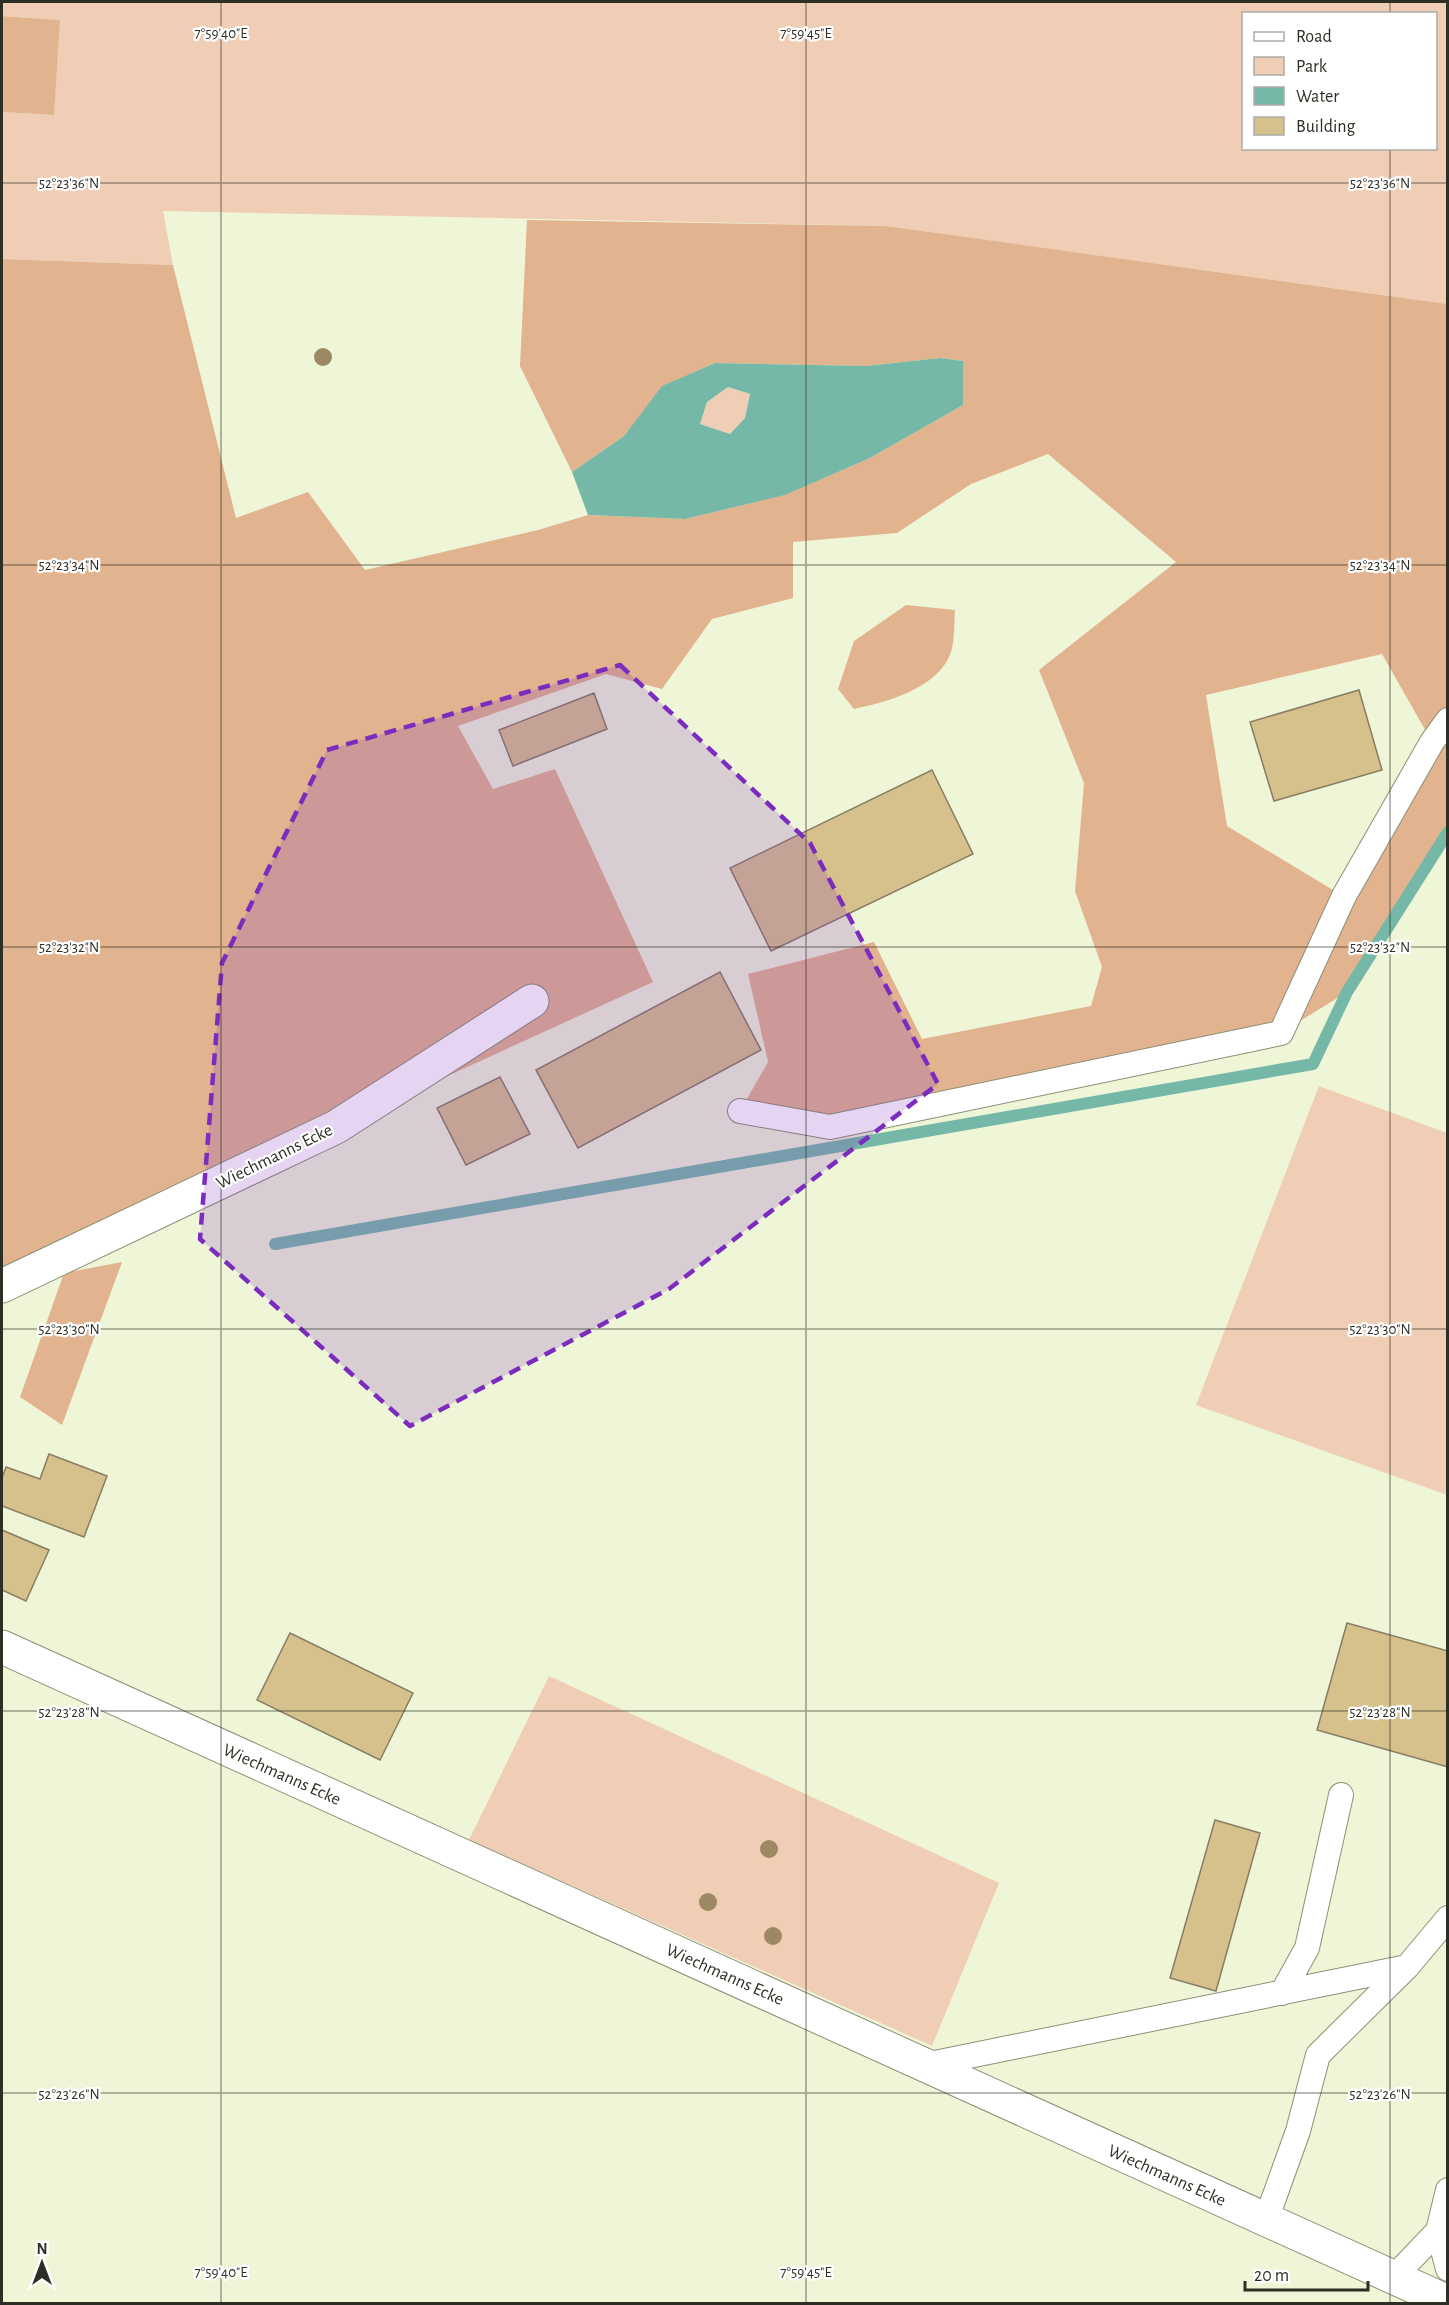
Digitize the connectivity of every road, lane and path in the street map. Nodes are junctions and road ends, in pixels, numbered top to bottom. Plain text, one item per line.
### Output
1 (1448, 720) edge
2 (532, 1001) dead end
3 (740, 1111) dead end
4 (2, 1286) edge
5 (2, 1647) edge
6 (1341, 1795) dead end
7 (1448, 1918) edge
8 (1407, 1967) junction
9 (1282, 1993) junction
10 (925, 2065) junction
11 (1448, 2190) edge
12 (1266, 2220) junction
13 (1438, 2231) junction
14 (1448, 2268) edge
15 (1393, 2278) junction
16 (1448, 2302) edge

1 - 3 lane
2 - 4 street, Wiechmanns Ecke
5 - 10 street, Wiechmanns Ecke
6 - 9 lane
7 - 8 lane
8 - 9 lane
8 - 12 lane
9 - 10 lane
10 - 12 street, Wiechmanns Ecke
11 - 13 lane
12 - 15 street, Wiechmanns Ecke
13 - 14 lane
13 - 15 lane
15 - 16 street, Wiechmanns Ecke

